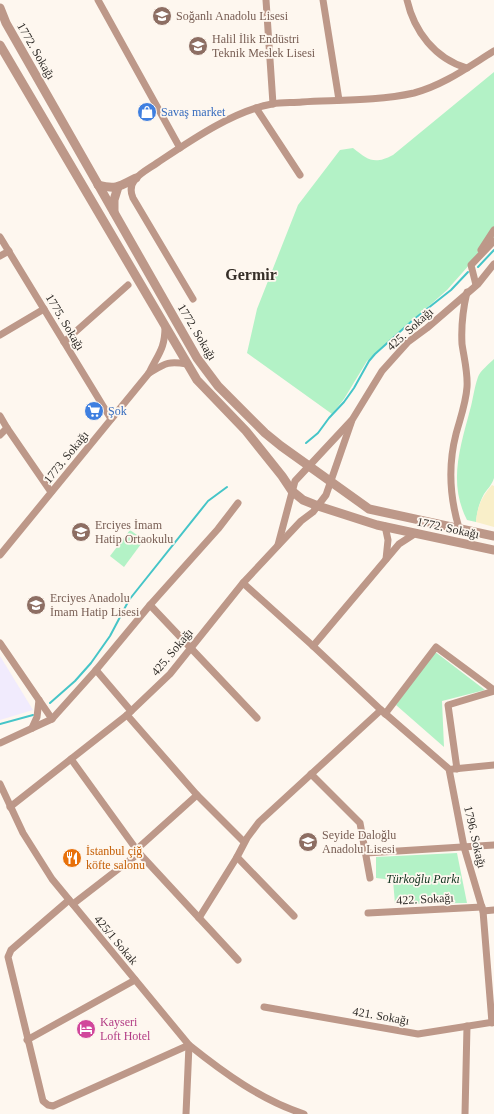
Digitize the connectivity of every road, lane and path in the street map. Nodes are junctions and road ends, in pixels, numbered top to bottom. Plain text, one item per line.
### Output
1 (98, 0) edge
2 (266, 0) edge
3 (323, 0) edge
4 (407, 0) edge
5 (0, 9) edge
6 (0, 45) edge
7 (494, 51) edge
8 (467, 68) junction
9 (339, 100) junction
10 (274, 104) junction
11 (256, 108) junction
12 (180, 148) junction
13 (300, 175) dead end
14 (136, 178) junction
15 (98, 185) junction
16 (118, 187) junction
17 (114, 214) junction
18 (494, 230) edge
19 (0, 237) edge
20 (494, 241) edge
21 (9, 251) junction
22 (0, 256) edge
23 (494, 264) edge
24 (471, 265) junction
25 (128, 285) dead end
26 (476, 285) junction
27 (467, 292) junction
28 (193, 299) dead end
29 (44, 309) junction
30 (165, 327) junction
31 (0, 335) edge
32 (64, 342) junction
33 (187, 364) junction
34 (149, 373) junction
35 (0, 416) edge
36 (111, 419) junction
37 (352, 420) junction
38 (7, 428) junction
39 (0, 435) edge
40 (309, 465) junction
41 (331, 482) junction
42 (292, 491) junction
43 (52, 492) junction
44 (238, 503) dead end
45 (318, 506) junction
46 (385, 526) junction
47 (459, 528) junction
48 (416, 534) junction
49 (494, 536) edge
50 (277, 547) junction
51 (494, 550) edge
52 (0, 555) edge
53 (386, 559) junction
54 (243, 583) junction
55 (150, 605) junction
56 (0, 643) edge
57 (313, 646) junction
58 (191, 648) junction
59 (96, 670) junction
60 (494, 691) edge
61 (39, 700) junction
62 (383, 712) junction
63 (129, 713) junction
64 (257, 718) dead end
65 (52, 719) junction
66 (32, 728) junction
67 (0, 743) edge
68 (71, 759) junction
69 (494, 766) edge
70 (453, 769) junction
71 (311, 774) junction
72 (0, 784) edge
73 (197, 795) junction
74 (10, 806) junction
75 (244, 842) junction
76 (494, 845) edge
77 (464, 846) junction
78 (138, 851) junction
79 (366, 853) junction
80 (237, 857) junction
81 (370, 878) dead end
82 (71, 902) junction
83 (483, 909) junction
84 (494, 910) edge
85 (368, 913) dead end
86 (294, 916) dead end
87 (199, 918) junction
88 (491, 952) edge
89 (238, 960) dead end
90 (135, 980) junction
91 (264, 1007) dead end
92 (493, 1023) edge
93 (468, 1026) junction
94 (28, 1040) junction
95 (189, 1045) junction
96 (186, 1114) edge
97 (304, 1114) edge
98 (465, 1114) edge

1 - 12 street
2 - 10 street
3 - 9 street
4 - 8 street
5 - 15 street, 1772. Sokağı
6 - 30 street, 1772. Sokağı
7 - 8 street
8 - 9 street
9 - 10 street
10 - 11 street
11 - 12 street
11 - 13 street
12 - 14 street
14 - 16 street
14 - 28 street
15 - 16 street
15 - 17 street, 1772. Sokağı
16 - 17 street
17 - 40 street, 1772. Sokağı
18 - 24 street
19 - 21 street, 1775. Sokağı
20 - 24 street
21 - 22 street
21 - 29 street, 1775. Sokağı
23 - 26 street, 425. Sokağı
24 - 26 street
25 - 32 street
26 - 27 street, 425. Sokağı
27 - 37 street, 425. Sokağı
27 - 47 street
29 - 31 street
29 - 32 street, 1775. Sokağı
30 - 33 street, 1772. Sokağı
30 - 34 street, 1773. Sokağı
32 - 36 street, 1775. Sokağı
33 - 34 street, 1773. Sokağı
33 - 42 street, 1772. Sokağı
34 - 36 street, 1773. Sokağı
35 - 38 street
36 - 43 street, 1773. Sokağı
37 - 40 street, 425. Sokağı
37 - 41 street, 425. Sokağı
38 - 39 street
38 - 43 street
40 - 41 street, 1772. Sokağı
40 - 42 street, 425. Sokağı
41 - 45 street, 425. Sokağı
41 - 47 street, 1772. Sokağı
42 - 45 street, 1772. Sokağı
42 - 50 street, 425. Sokağı
43 - 52 street, 1773. Sokağı
44 - 55 street
45 - 46 street, 1772. Sokağı
45 - 50 street, 425. Sokağı
46 - 48 street, 1772. Sokağı
46 - 53 street
47 - 49 street, 1772. Sokağı
48 - 51 street, 1772. Sokağı
48 - 53 street
50 - 54 street, 425. Sokağı
53 - 57 street
54 - 57 street
54 - 58 street, 425. Sokağı
55 - 58 street
55 - 59 street
56 - 61 street
57 - 62 street
58 - 63 street, 425. Sokağı
58 - 64 street
59 - 63 street
59 - 65 street
60 - 62 street
60 - 70 street, 1796. Sokağı
61 - 65 street
61 - 66 street
62 - 70 street
62 - 71 street
63 - 68 street, 425. Sokağı
63 - 73 street
65 - 66 street
66 - 67 street
68 - 74 street, 425. Sokağı
68 - 78 street
69 - 70 street
70 - 77 street, 1796. Sokağı
71 - 75 street
71 - 79 street
72 - 74 street, 425/1 Sokak
73 - 75 street
73 - 78 street
74 - 82 street, 425/1 Sokak
75 - 80 street
76 - 77 street
77 - 79 street
77 - 83 street, 1796. Sokağı
78 - 82 street
78 - 87 street
79 - 81 street
80 - 86 street
80 - 87 street
82 - 90 street, 425/1 Sokak
82 - 94 street
83 - 84 street, 422. Sokağı
83 - 85 street, 422. Sokağı
83 - 88 street, 1796. Sokağı
87 - 89 street
88 - 92 street, 1796. Sokağı
90 - 94 street
90 - 95 street, 425/1 Sokak
91 - 93 street, 421. Sokağı
92 - 93 street, 421. Sokağı
93 - 98 street
94 - 95 street
95 - 96 street
95 - 97 street, 425/1 Sokak

